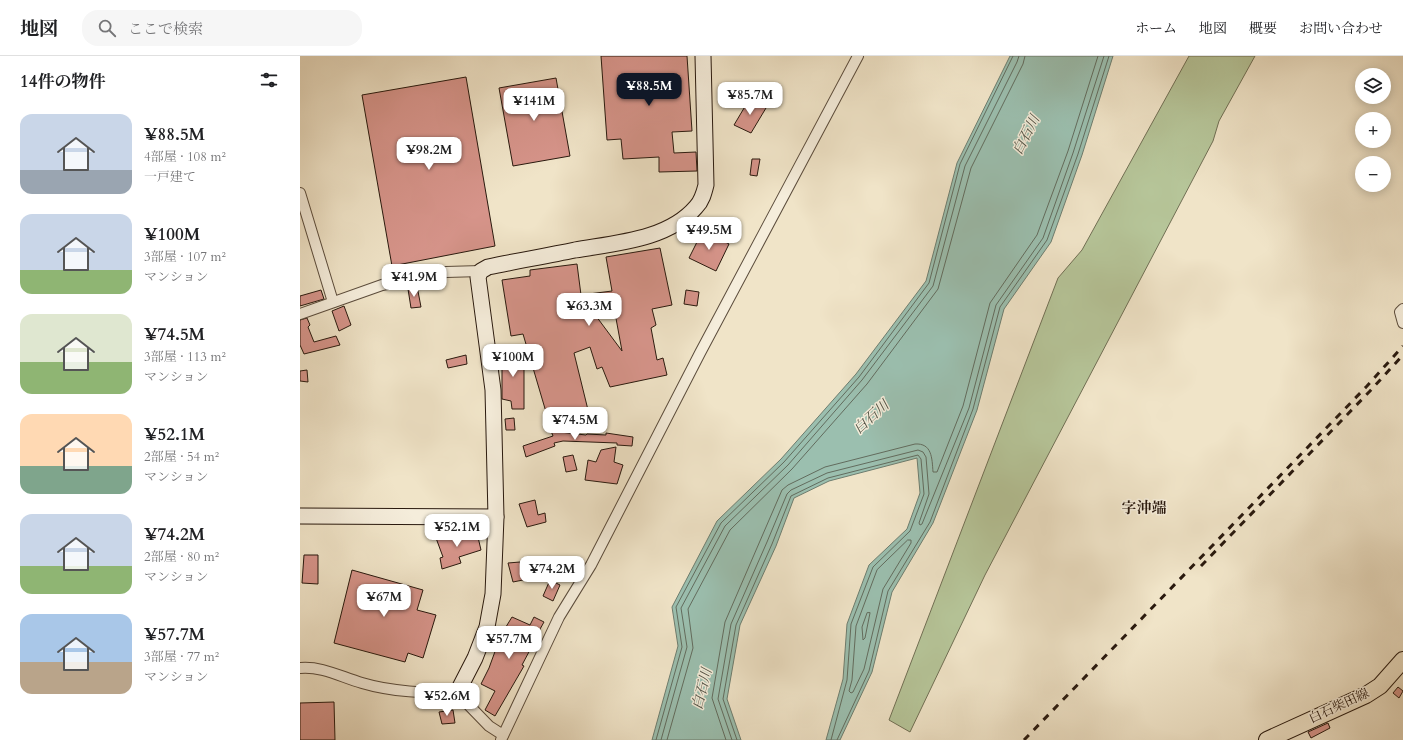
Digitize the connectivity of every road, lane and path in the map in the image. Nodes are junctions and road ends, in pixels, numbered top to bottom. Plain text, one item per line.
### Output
1 (703, 56) edge
2 (858, 56) edge
3 (300, 193) edge
4 (481, 271) junction
5 (333, 302) junction
6 (1403, 309) edge
7 (300, 314) edge
8 (1403, 323) edge
9 (300, 516) edge
10 (496, 517) junction
11 (1403, 660) edge
12 (300, 668) edge
13 (457, 693) junction
14 (502, 738) edge
15 (1267, 740) edge

1 - 4 street
2 - 14 street
3 - 5 street
4 - 5 street
4 - 10 street
5 - 7 street
6 - 8 street
9 - 10 street
10 - 13 street
11 - 15 main road, 白石柴田線
12 - 13 street
13 - 14 street

